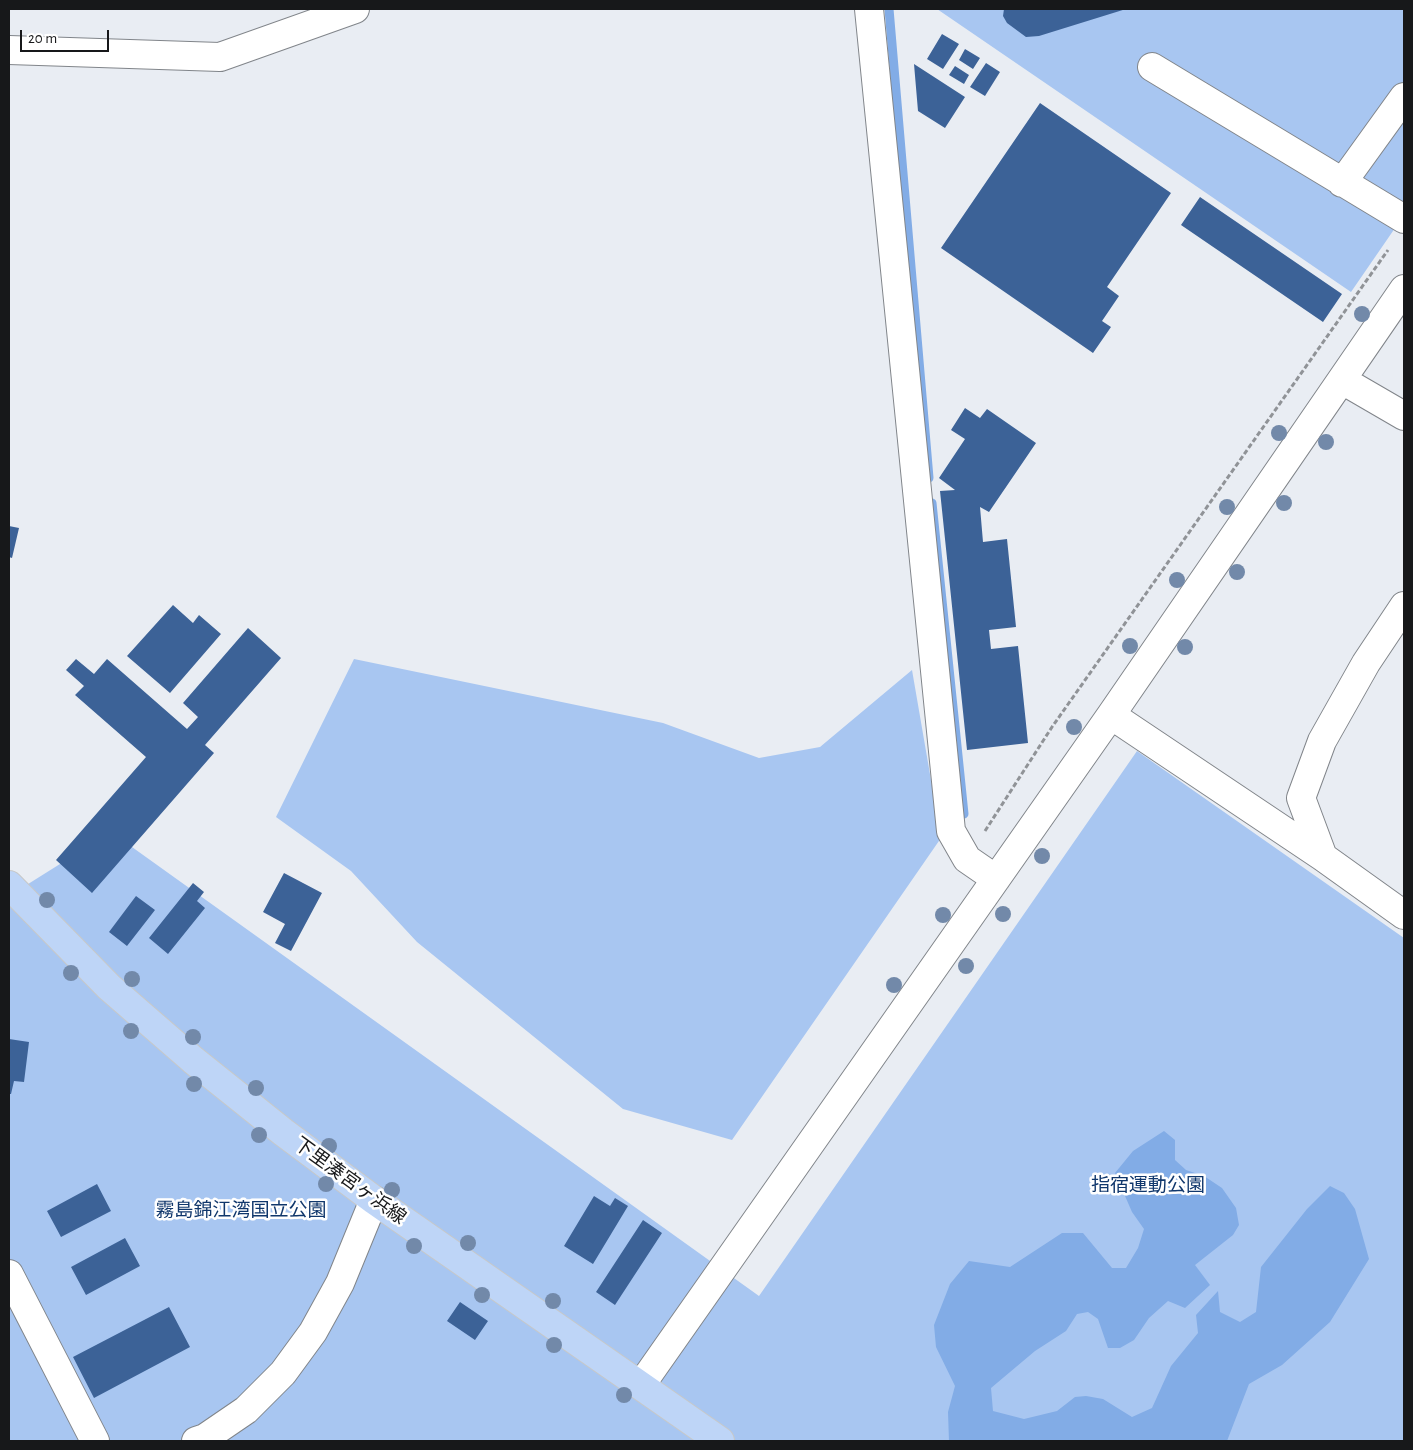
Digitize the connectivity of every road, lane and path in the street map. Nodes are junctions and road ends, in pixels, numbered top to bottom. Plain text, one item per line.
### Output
1 (355, 9) edge
2 (869, 9) edge
3 (9, 50) edge
4 (1152, 67) dead end
5 (1404, 97) edge
6 (1342, 183) junction
7 (1404, 219) edge
8 (1388, 250) dead end
9 (1404, 289) edge
10 (1342, 380) junction
11 (1404, 416) edge
12 (1404, 606) edge
13 (1111, 715) junction
14 (983, 834) dead end
15 (1323, 857) junction
16 (996, 879) junction
17 (9, 885) edge
18 (1404, 915) edge
19 (374, 1200) junction
20 (9, 1274) edge
21 (640, 1385) junction
22 (95, 1441) edge
23 (196, 1441) edge
24 (720, 1441) edge

1 - 3 street
2 - 16 street
4 - 6 street
5 - 6 street
6 - 7 street
8 - 14 path
9 - 10 street
10 - 11 street
10 - 13 street
12 - 15 street
13 - 15 street
13 - 16 street
15 - 18 street
16 - 21 street
17 - 19 main road, 下里湊宮ヶ浜線
19 - 21 main road, 下里湊宮ヶ浜線
19 - 23 street
20 - 22 street
21 - 24 main road, 下里湊宮ヶ浜線

